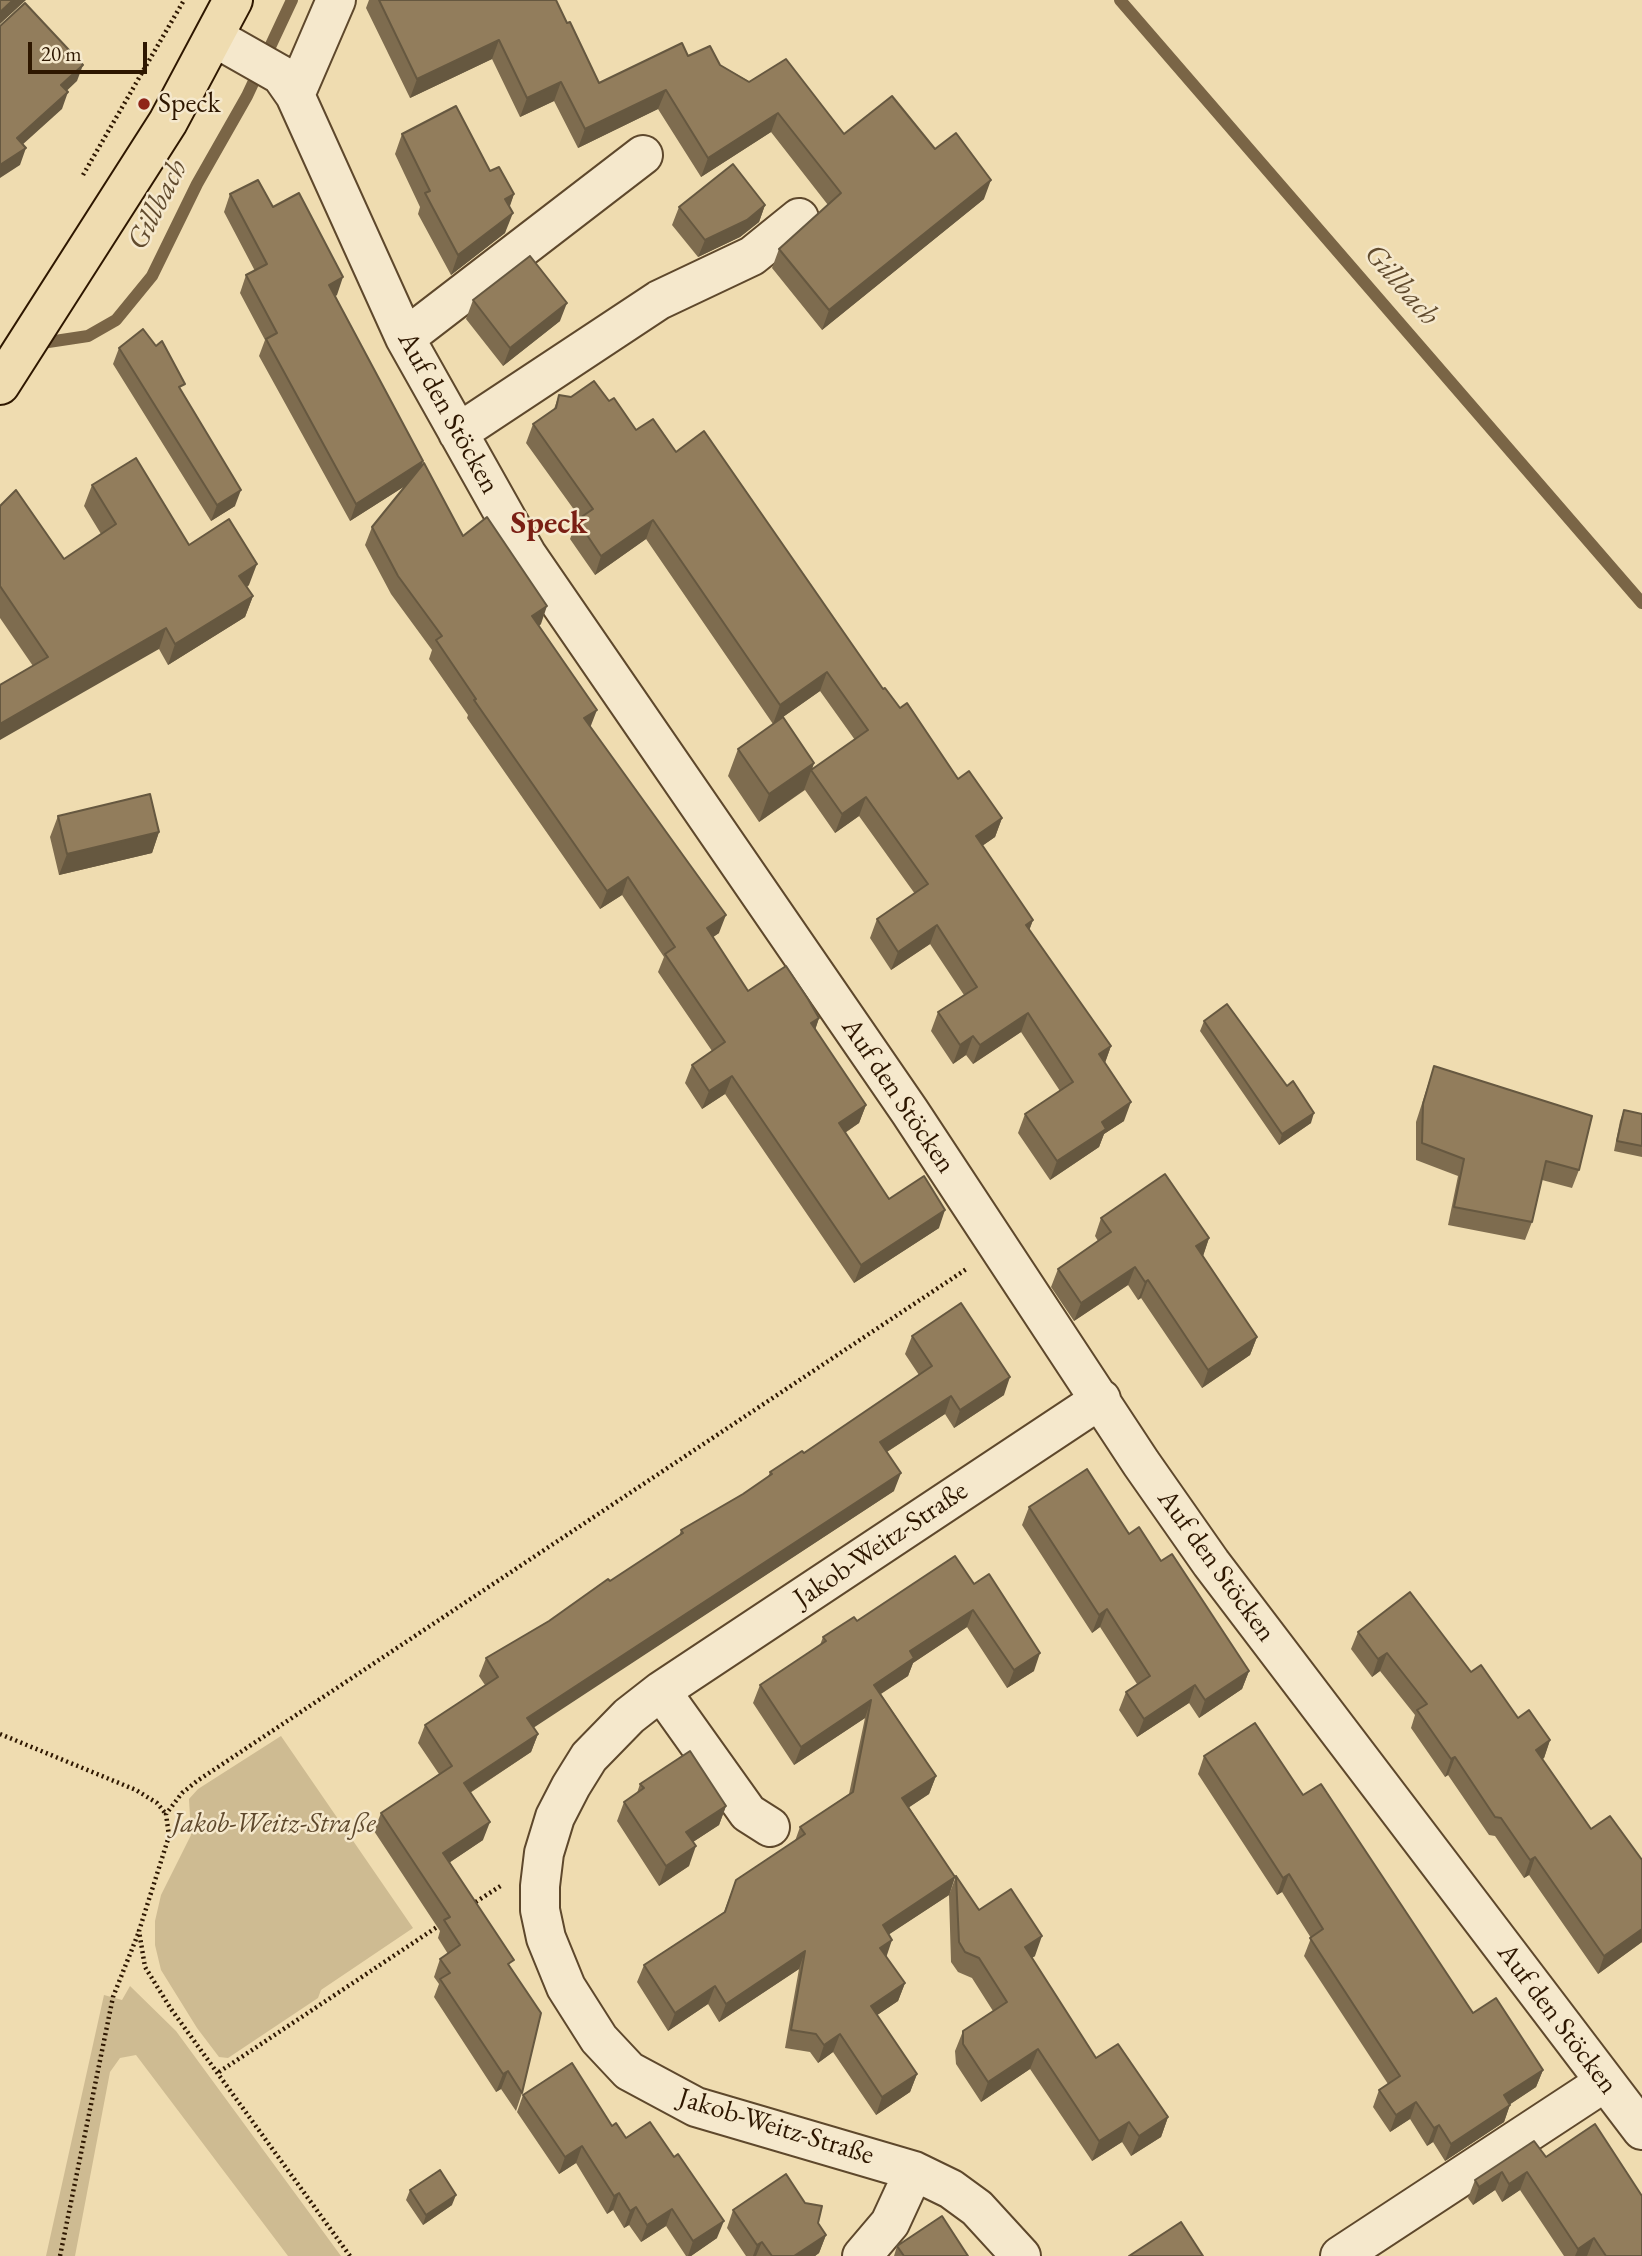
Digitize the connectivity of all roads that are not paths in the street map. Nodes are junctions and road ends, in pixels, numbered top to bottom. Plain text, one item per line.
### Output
1 (233, 0) edge
2 (336, 0) edge
3 (214, 37) junction
4 (288, 85) junction
5 (643, 155) dead end
6 (799, 218) dead end
7 (405, 338) junction
8 (0, 384) edge
9 (458, 433) junction
10 (1101, 1399) junction
11 (661, 1691) junction
12 (770, 1827) dead end
13 (1605, 2082) junction
14 (1642, 2130) edge
15 (914, 2171) junction
16 (862, 2256) edge
17 (1021, 2256) edge
18 (1340, 2256) edge

1 - 3 main road
2 - 4 street
3 - 4 street
3 - 8 main road
4 - 7 street, Auf den Stöcken
5 - 7 street
6 - 9 street
7 - 9 street, Auf den Stöcken
9 - 10 street, Auf den Stöcken
10 - 11 street, Jakob-Weitz-Straße
10 - 13 street, Auf den Stöcken
11 - 12 street
11 - 15 street, Jakob-Weitz-Straße
13 - 14 street, Auf den Stöcken
13 - 18 street
15 - 16 street, Jakob-Weitz-Straße
15 - 17 street, Jakob-Weitz-Straße

